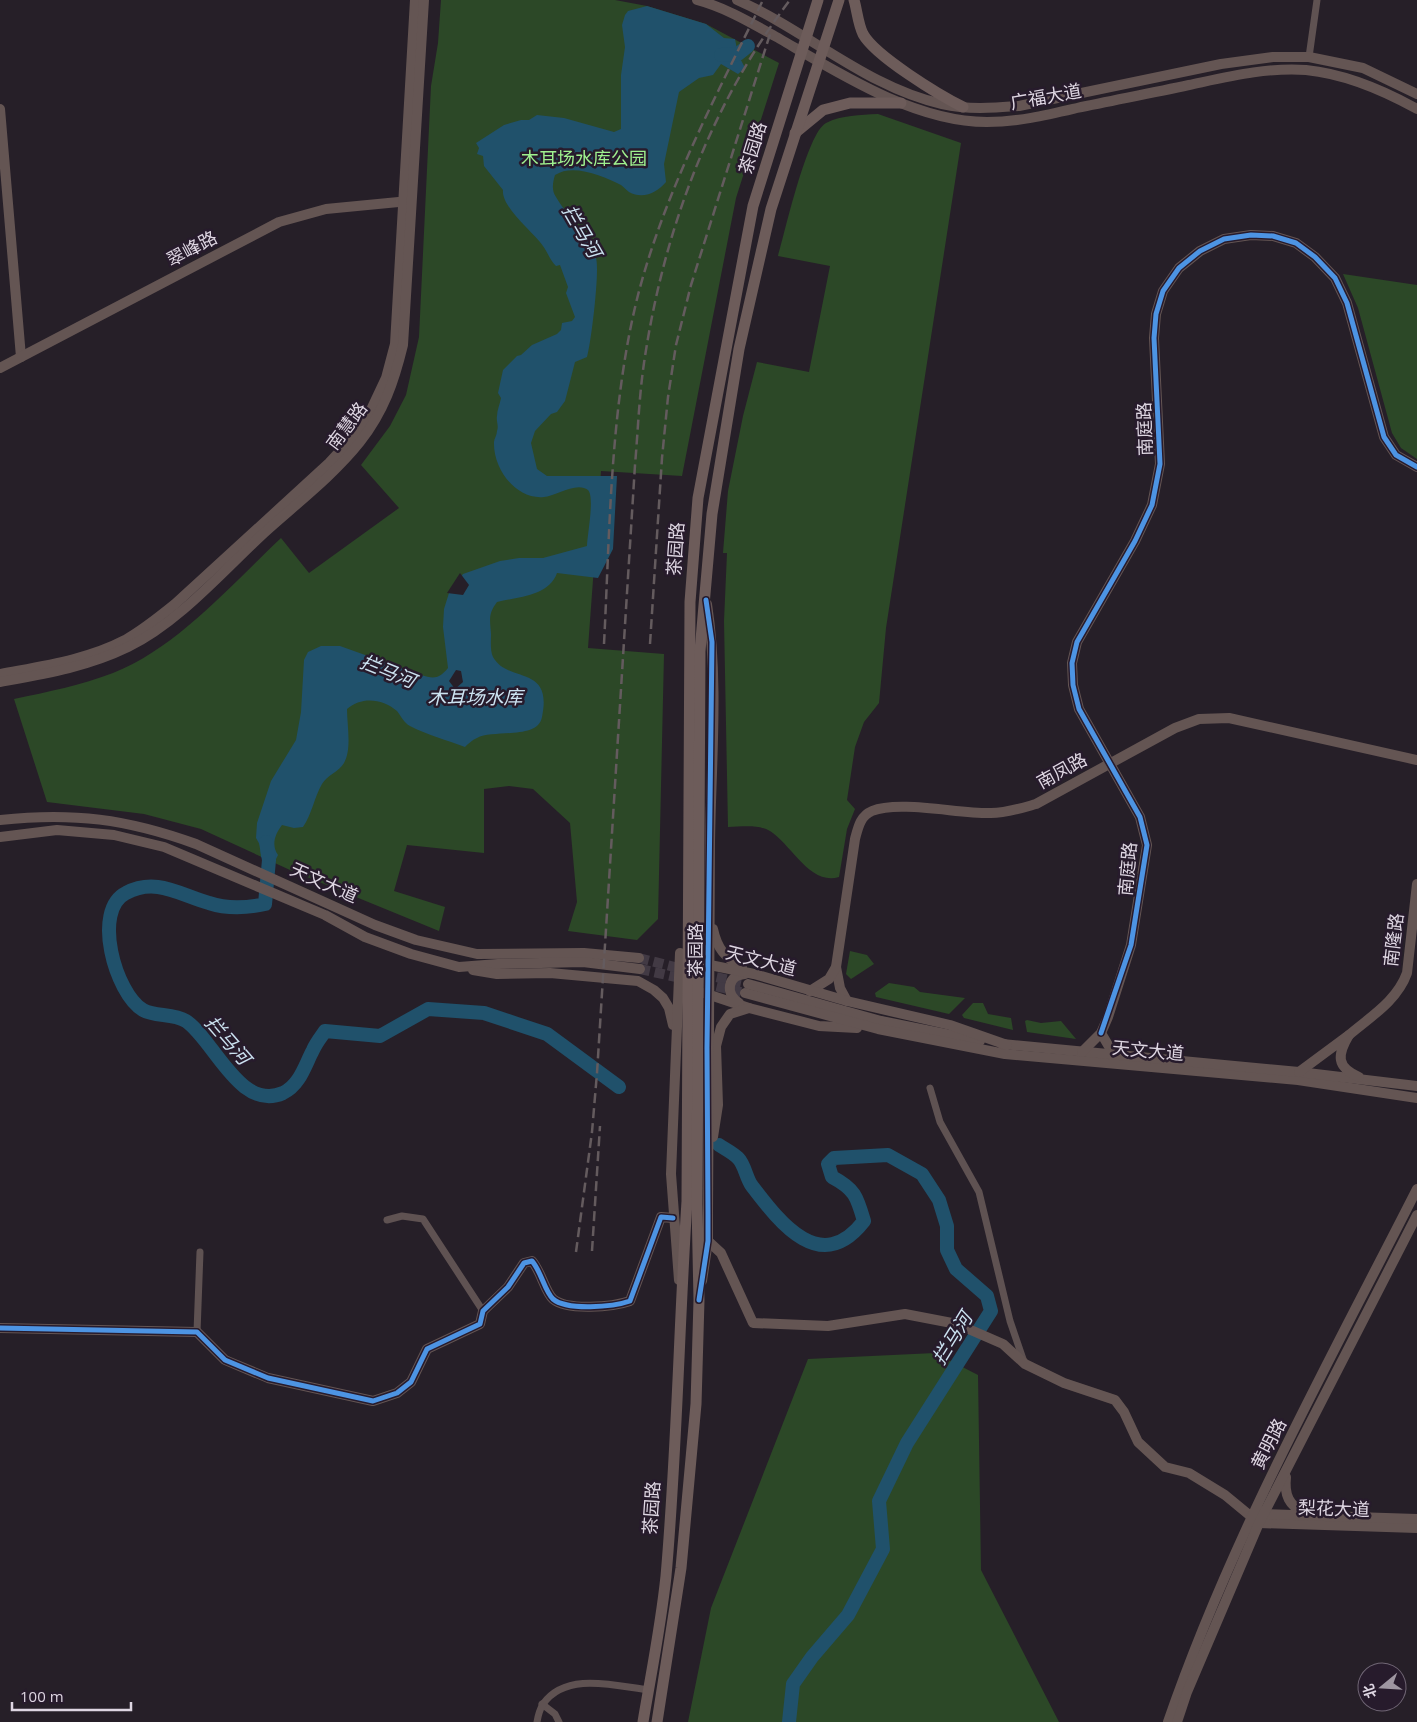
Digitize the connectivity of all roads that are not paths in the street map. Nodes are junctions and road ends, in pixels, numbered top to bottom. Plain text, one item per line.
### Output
1 (414, 0) edge
2 (424, 0) edge
3 (430, 0) edge
4 (697, 0) edge
5 (737, 0) edge
6 (818, 0) edge
7 (840, 0) edge
8 (854, 0) edge
9 (1317, 0) edge
10 (1309, 57) junction
11 (420, 62) junction
12 (1417, 94) edge
13 (901, 102) junction
14 (963, 107) junction
15 (0, 108) edge
16 (1417, 109) edge
17 (795, 133) junction
18 (408, 201) junction
19 (21, 357) junction
20 (0, 368) edge
21 (1417, 467) edge
22 (706, 600) junction
23 (695, 651) junction
24 (0, 674) edge
25 (0, 682) edge
26 (1417, 760) edge
27 (1109, 764) junction
28 (0, 820) edge
29 (0, 837) edge
30 (1417, 884) edge
31 (710, 910) junction
32 (680, 953) joint
33 (710, 965) junction
34 (459, 967) junction
35 (836, 967) junction
36 (754, 974) junction
37 (678, 987) junction
38 (810, 991) junction
39 (709, 994) junction
40 (847, 1001) junction
41 (749, 1008) junction
42 (878, 1029) junction
43 (1101, 1033) junction
44 (1348, 1035) junction
45 (676, 1045) junction
46 (1007, 1046) junction
47 (707, 1048) junction
48 (1082, 1052) junction
49 (1114, 1055) junction
50 (1299, 1072) junction
51 (1364, 1080) junction
52 (1417, 1086) edge
53 (930, 1088) dead end
54 (1417, 1098) edge
55 (709, 1173) junction
56 (1417, 1189) edge
57 (692, 1203) junction
58 (1417, 1215) edge
59 (673, 1218) junction
60 (387, 1220) dead end
61 (708, 1241) junction
62 (200, 1252) dead end
63 (681, 1295) junction
64 (699, 1300) junction
65 (483, 1310) junction
66 (0, 1328) edge
67 (197, 1332) junction
68 (1025, 1364) junction
69 (1287, 1469) junction
70 (1311, 1515) junction
71 (1257, 1516) junction
72 (1417, 1519) edge
73 (1417, 1528) edge
74 (649, 1690) junction
75 (542, 1704) junction
76 (536, 1722) edge
77 (559, 1722) edge
78 (643, 1722) edge
79 (657, 1722) edge
80 (1168, 1722) edge
81 (1177, 1722) edge

1 - 18 main road, 南慧路
2 - 11 main road, 南慧路
3 - 11 main road
4 - 13 main road, 广福大道
5 - 14 main road, 广福大道
6 - 23 main road, 茶园路
7 - 17 main road, 茶园路
8 - 14 main road
9 - 10 street
10 - 12 main road, 广福大道
10 - 14 main road, 广福大道
11 - 18 main road, 南慧路
13 - 16 main road, 广福大道
13 - 17 main road
15 - 19 main road
17 - 22 main road, 茶园路
18 - 19 main road, 翠峰路
18 - 24 main road, 南慧路
18 - 25 main road, 南慧路
19 - 20 main road, 翠峰路
21 - 27 main road, 南庭路
22 - 23 main road, 茶园路
22 - 31 main road, 茶园路
23 - 57 main road, 茶园路
26 - 27 main road, 南凤路
27 - 35 main road, 南凤路
27 - 43 main road, 南庭路
28 - 34 main road, 天文大道
29 - 34 main road, 天文大道
30 - 44 main road, 南隆路
31 - 33 main road, 茶园路
31 - 36 main road
32 - 33 main road, 天文大道
32 - 37 main road, 茶园路
33 - 36 main road, 天文大道
33 - 39 main road, 茶园路
34 - 45 main road, 天文大道
35 - 38 main road
35 - 40 main road
36 - 38 main road, 天文大道
36 - 41 main road
37 - 39 main road, 天文大道
37 - 45 main road, 茶园路
38 - 40 main road, 天文大道
39 - 41 main road, 天文大道
39 - 47 main road, 茶园路
40 - 46 main road, 天文大道
41 - 42 main road, 天文大道
41 - 55 main road
42 - 46 main road, 天文大道
42 - 54 main road, 天文大道
43 - 48 main road
43 - 49 main road
44 - 50 main road, 南隆路
44 - 51 main road
45 - 47 main road
45 - 59 main road, 茶园路
46 - 48 main road, 天文大道
47 - 55 main road, 茶园路
48 - 49 main road, 天文大道
49 - 50 main road, 天文大道
50 - 51 main road, 天文大道
51 - 52 main road, 天文大道
53 - 68 street
55 - 61 main road, 茶园路
56 - 71 main road, 黄明路
57 - 63 main road, 茶园路
57 - 64 main road, 茶园路
58 - 69 main road, 黄明路
59 - 63 main road, 茶园路
59 - 65 main road
60 - 65 street
61 - 64 main road, 茶园路
61 - 68 main road
62 - 67 street
63 - 74 main road, 茶园路
64 - 79 main road, 茶园路
65 - 67 main road
66 - 67 main road
68 - 71 main road
69 - 70 main road
69 - 71 main road, 黄明路
70 - 71 main road, 梨花大道
70 - 72 main road, 梨花大道
71 - 73 main road, 梨花大道
71 - 80 main road, 黄明路
71 - 81 main road, 黄明路
74 - 75 street
74 - 78 main road, 茶园路
75 - 76 street
75 - 77 street

